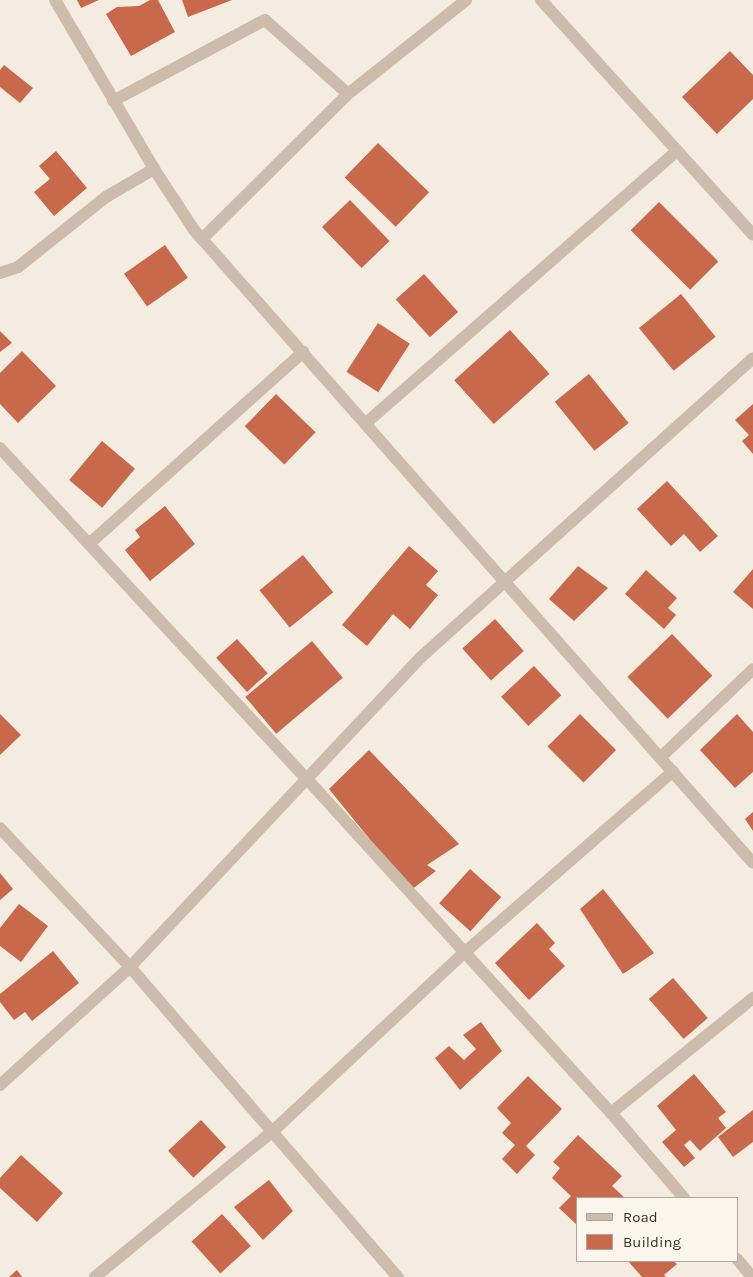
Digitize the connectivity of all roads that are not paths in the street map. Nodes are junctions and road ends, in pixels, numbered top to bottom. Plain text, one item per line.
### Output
1 (55, 0) edge
2 (466, 0) edge
3 (541, 0) edge
4 (348, 94) junction
5 (113, 101) junction
6 (677, 151) junction
7 (154, 169) junction
8 (753, 235) edge
9 (202, 239) junction
10 (0, 273) edge
11 (303, 352) junction
12 (753, 358) edge
13 (366, 423) junction
14 (0, 448) edge
15 (88, 544) junction
16 (506, 580) junction
17 (753, 670) edge
18 (661, 757) junction
19 (672, 771) junction
20 (306, 779) junction
21 (0, 828) edge
22 (753, 863) edge
23 (464, 953) junction
24 (130, 967) junction
25 (753, 998) edge
26 (0, 1085) edge
27 (611, 1113) junction
28 (274, 1130) junction
29 (683, 1197) edge
30 (738, 1260) edge
31 (95, 1277) edge
32 (398, 1277) edge
33 (752, 1277) edge

1 - 5 street
2 - 4 street
3 - 6 street
4 - 5 street
4 - 9 street
5 - 7 street
6 - 8 street
6 - 13 street
7 - 9 street
7 - 10 street
9 - 11 street
11 - 13 street
11 - 15 street
12 - 16 street
13 - 16 street
14 - 15 street
15 - 20 street
16 - 18 street
16 - 20 street
17 - 18 street
18 - 19 street
19 - 22 street
19 - 23 street
20 - 23 street
20 - 24 street
21 - 24 street
23 - 27 street
23 - 28 street
24 - 26 street
24 - 28 street
25 - 27 street
27 - 29 street
28 - 31 street
28 - 32 street
30 - 33 street

